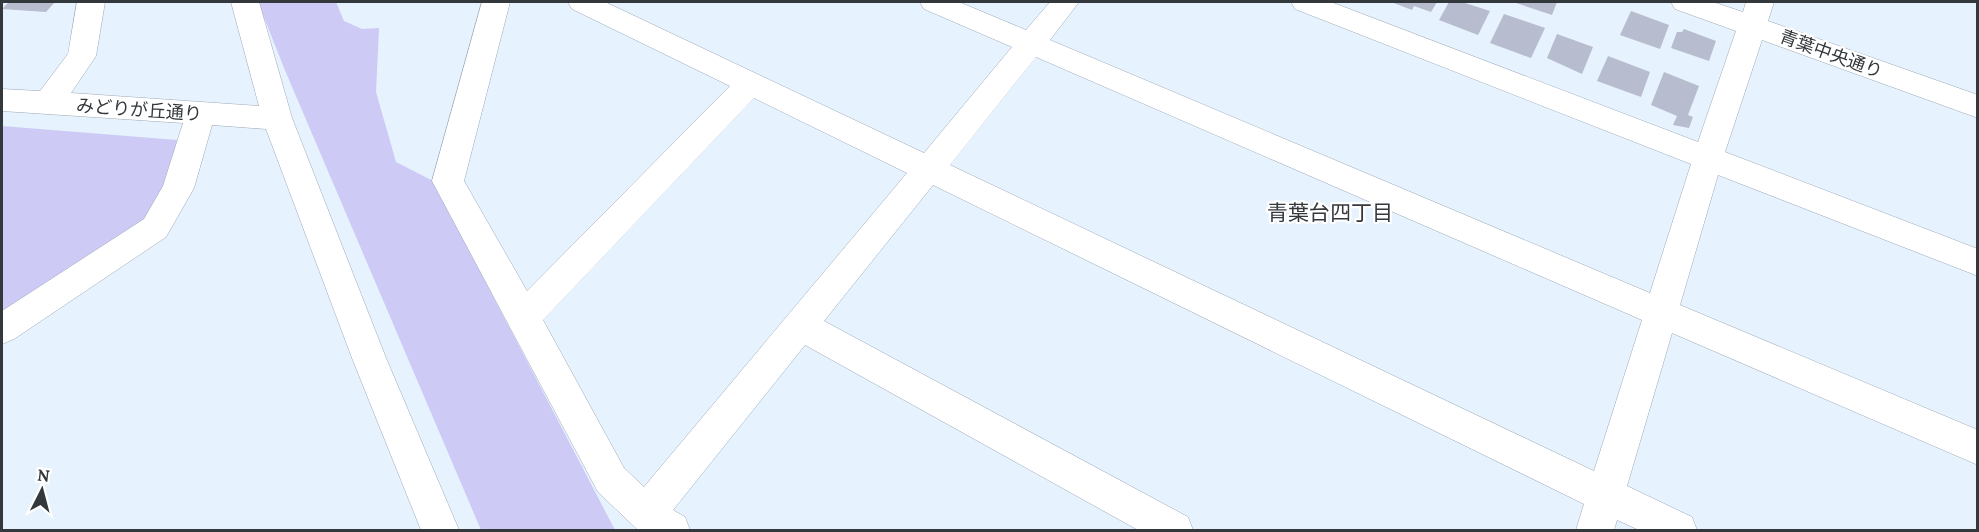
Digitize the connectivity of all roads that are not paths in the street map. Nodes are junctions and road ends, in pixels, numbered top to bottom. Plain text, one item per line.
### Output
1 (91, 2) edge
2 (245, 2) edge
3 (496, 2) edge
4 (582, 2) edge
5 (934, 2) edge
6 (1065, 2) edge
7 (1305, 2) edge
8 (1685, 2) edge
9 (1757, 14) edge
10 (1032, 44) junction
11 (751, 82) junction
12 (2, 100) edge
13 (48, 103) junction
14 (1977, 107) edge
15 (200, 115) junction
16 (277, 118) junction
17 (1708, 158) junction
18 (930, 168) junction
19 (1977, 263) edge
20 (1662, 311) junction
21 (524, 317) junction
22 (801, 325) junction
23 (2, 329) edge
24 (1977, 448) edge
25 (1606, 496) junction
26 (658, 522) edge
27 (440, 531) edge
28 (1174, 531) edge
29 (1595, 531) edge
30 (1678, 531) edge

1 - 13 street
2 - 16 street
3 - 21 street
4 - 11 street
5 - 10 street
6 - 10 street
7 - 17 street
8 - 9 street, 青葉中央通り
9 - 14 street, 青葉中央通り
9 - 17 street
10 - 18 street
10 - 20 street
11 - 18 street
11 - 21 street
12 - 13 street, みどりが丘通り
13 - 15 street, みどりが丘通り
15 - 16 street, みどりが丘通り
15 - 23 street
16 - 27 street
17 - 19 street
17 - 20 street
18 - 22 street
18 - 25 street
20 - 24 street
20 - 25 street
21 - 26 street
22 - 26 street
22 - 28 street
25 - 29 street
25 - 30 street

